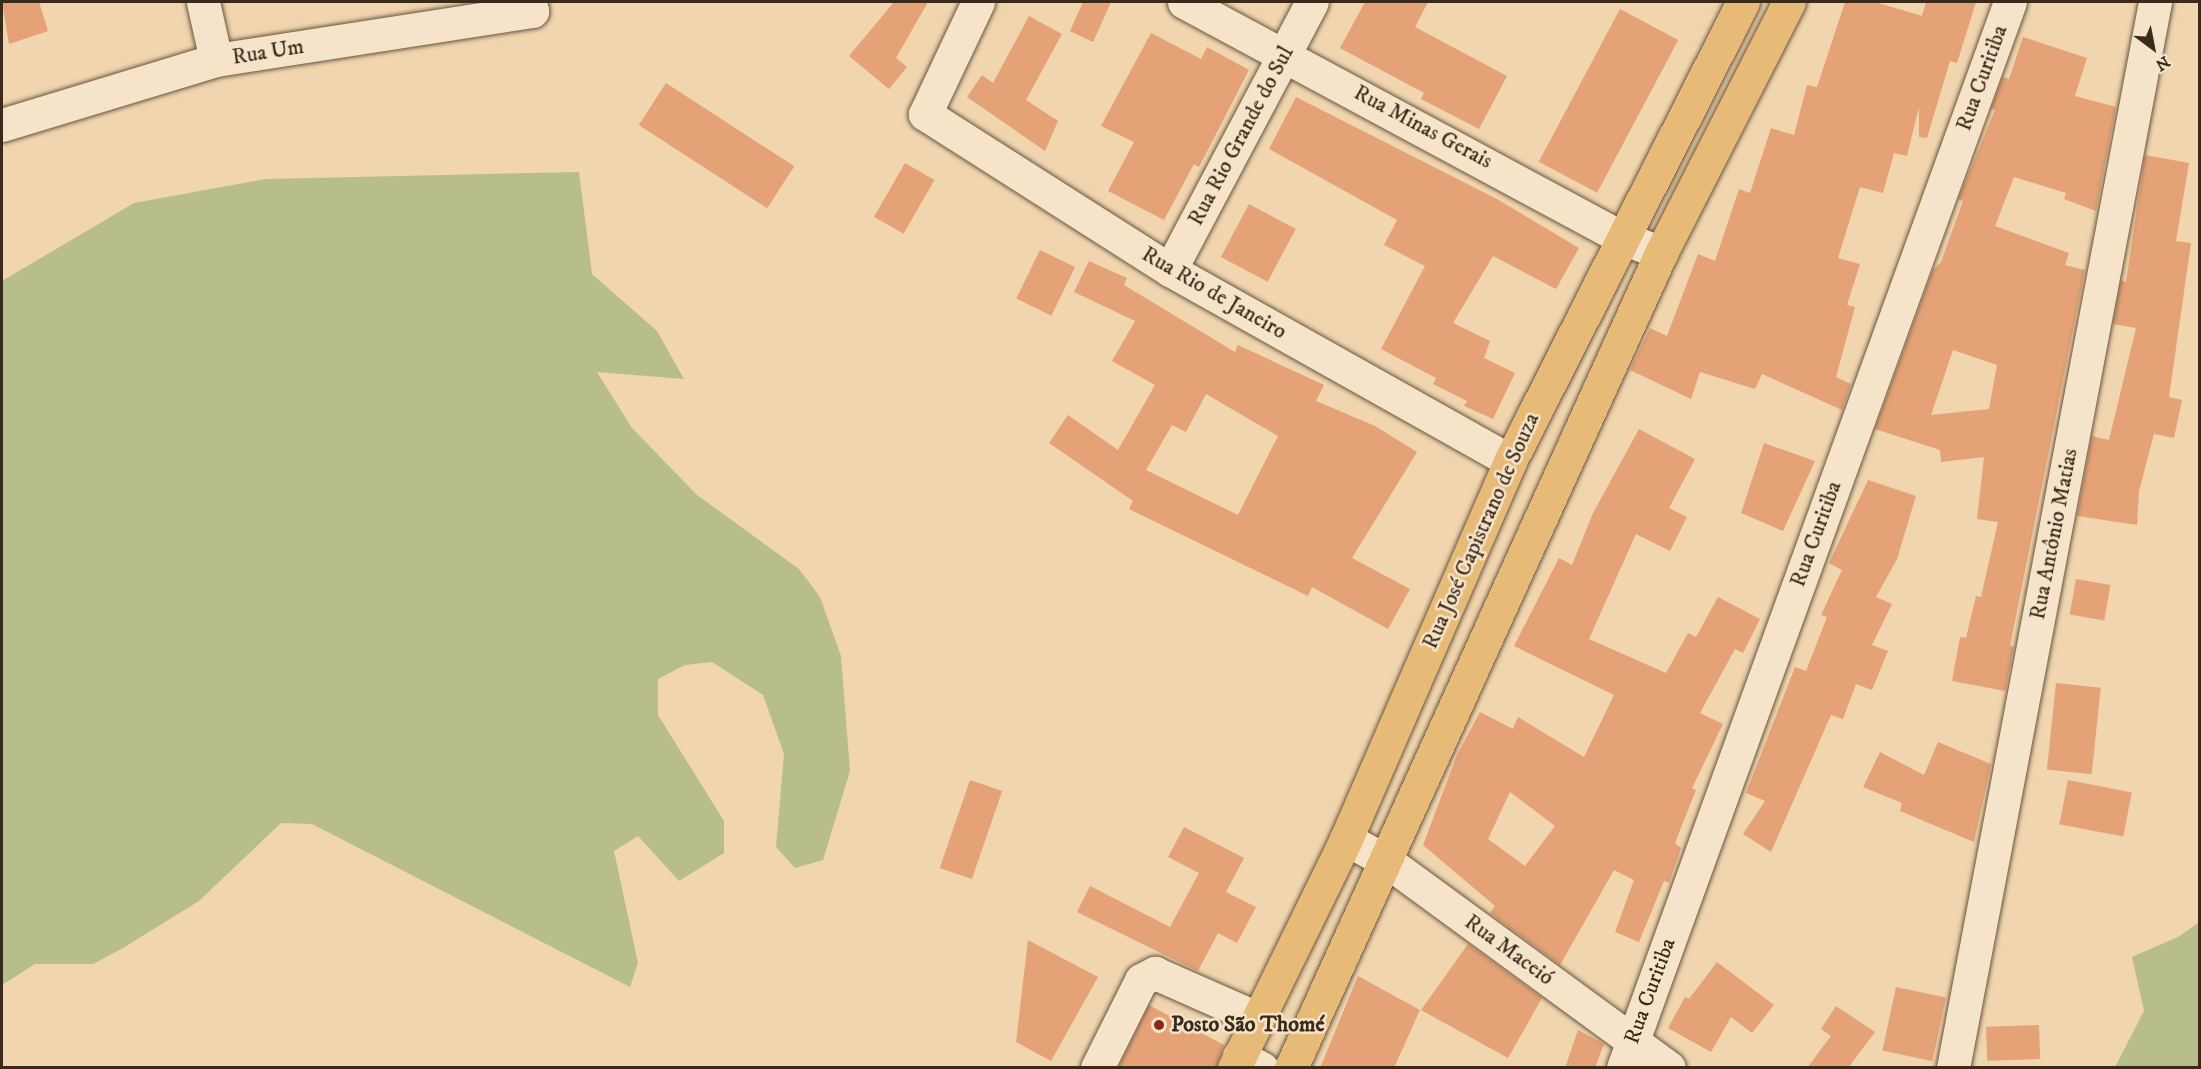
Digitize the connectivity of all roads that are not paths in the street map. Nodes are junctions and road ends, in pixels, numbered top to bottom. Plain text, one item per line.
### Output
1 (203, 2) edge
2 (530, 2) edge
3 (978, 2) edge
4 (1184, 2) edge
5 (1312, 2) edge
6 (1743, 2) edge
7 (1789, 2) edge
8 (2010, 2) edge
9 (2155, 2) edge
10 (1285, 52) junction
11 (216, 60) junction
12 (2, 124) edge
13 (1623, 238) junction
14 (1661, 253) junction
15 (1170, 270) junction
16 (1510, 461) junction
17 (1407, 695) junction
18 (1450, 716) junction
19 (1346, 839) junction
20 (1388, 862) junction
21 (1257, 1018) junction
22 (1628, 1053) edge
23 (1245, 1064) edge
24 (1097, 1068) edge
25 (1291, 1068) edge
26 (1669, 1068) edge
27 (1953, 1068) edge

1 - 11 street
2 - 11 street, Rua Um
3 - 15 street, Rua Rio de Janeiro
4 - 10 street, Rua Minas Gerais
5 - 10 street, Rua Rio Grande do Sul
6 - 13 main road, Rua José Capistrano de Souza
7 - 14 main road
8 - 22 street, Rua Curitiba
9 - 27 street, Rua Antônio Matias
10 - 13 street, Rua Minas Gerais
10 - 15 street, Rua Rio Grande do Sul
11 - 12 street, Rua Um
13 - 14 street, Rua Minas Gerais
13 - 16 main road, Rua José Capistrano de Souza
14 - 18 main road
15 - 16 street, Rua Rio de Janeiro
16 - 17 main road, Rua José Capistrano de Souza
17 - 18 main road
17 - 19 main road, Rua José Capistrano de Souza
18 - 20 main road
19 - 20 street, Rua Maceió
19 - 21 main road, Rua José Capistrano de Souza
20 - 22 street, Rua Maceió
20 - 25 main road
21 - 23 main road, Rua José Capistrano de Souza
21 - 24 street
22 - 26 street, Rua Maceió

